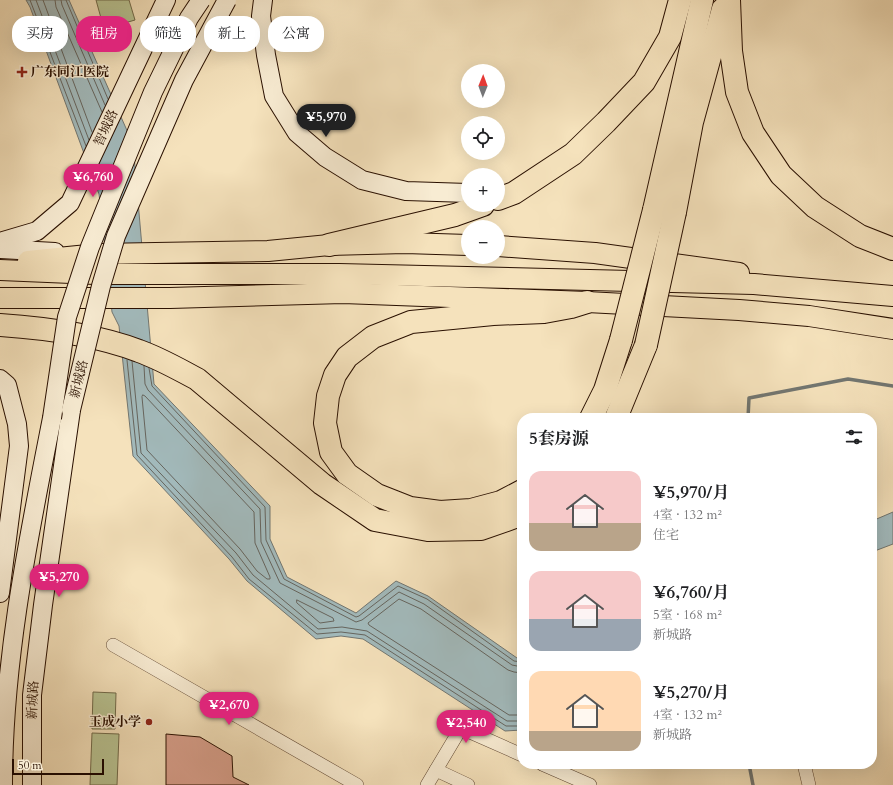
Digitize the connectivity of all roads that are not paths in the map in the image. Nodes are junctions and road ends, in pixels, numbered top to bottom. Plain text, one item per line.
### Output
1 (166, 0) edge
2 (201, 0) edge
3 (227, 0) edge
4 (263, 0) edge
5 (680, 0) edge
6 (702, 0) edge
7 (725, 0) edge
8 (729, 0) edge
9 (461, 193) edge
10 (505, 194) edge
11 (665, 211) junction
12 (463, 212) edge
13 (0, 242) edge
14 (329, 245) junction
15 (461, 245) edge
16 (505, 246) edge
17 (0, 249) edge
18 (893, 249) edge
19 (98, 254) junction
20 (0, 264) edge
21 (0, 270) edge
22 (893, 296) edge
23 (0, 298) edge
24 (587, 302) junction
25 (0, 325) edge
26 (893, 329) edge
27 (0, 379) edge
28 (594, 413) edge
29 (618, 413) edge
30 (517, 494) edge
31 (517, 516) edge
32 (0, 593) edge
33 (113, 645) dead end
34 (517, 753) edge
35 (553, 769) edge
36 (805, 769) edge
37 (436, 770) junction
38 (3, 785) edge
39 (32, 785) edge
40 (356, 785) edge
41 (427, 785) edge
42 (468, 785) edge
43 (590, 785) edge
44 (809, 785) edge

1 - 13 street, 智城路
2 - 38 street, 新城路, bridge
3 - 39 street, 新城路, bridge
4 - 9 street
5 - 10 highway
6 - 11 highway
7 - 11 highway
8 - 18 highway
11 - 28 highway, bridge
11 - 29 highway, bridge
12 - 14 highway
14 - 15 main road
14 - 19 main road
16 - 22 main road
17 - 19 street
19 - 20 main road
21 - 22 main road
23 - 24 main road
24 - 26 main road
24 - 30 highway
25 - 31 highway
27 - 32 street
33 - 40 street
34 - 37 street
35 - 43 street
36 - 44 street
37 - 41 street
37 - 42 street

